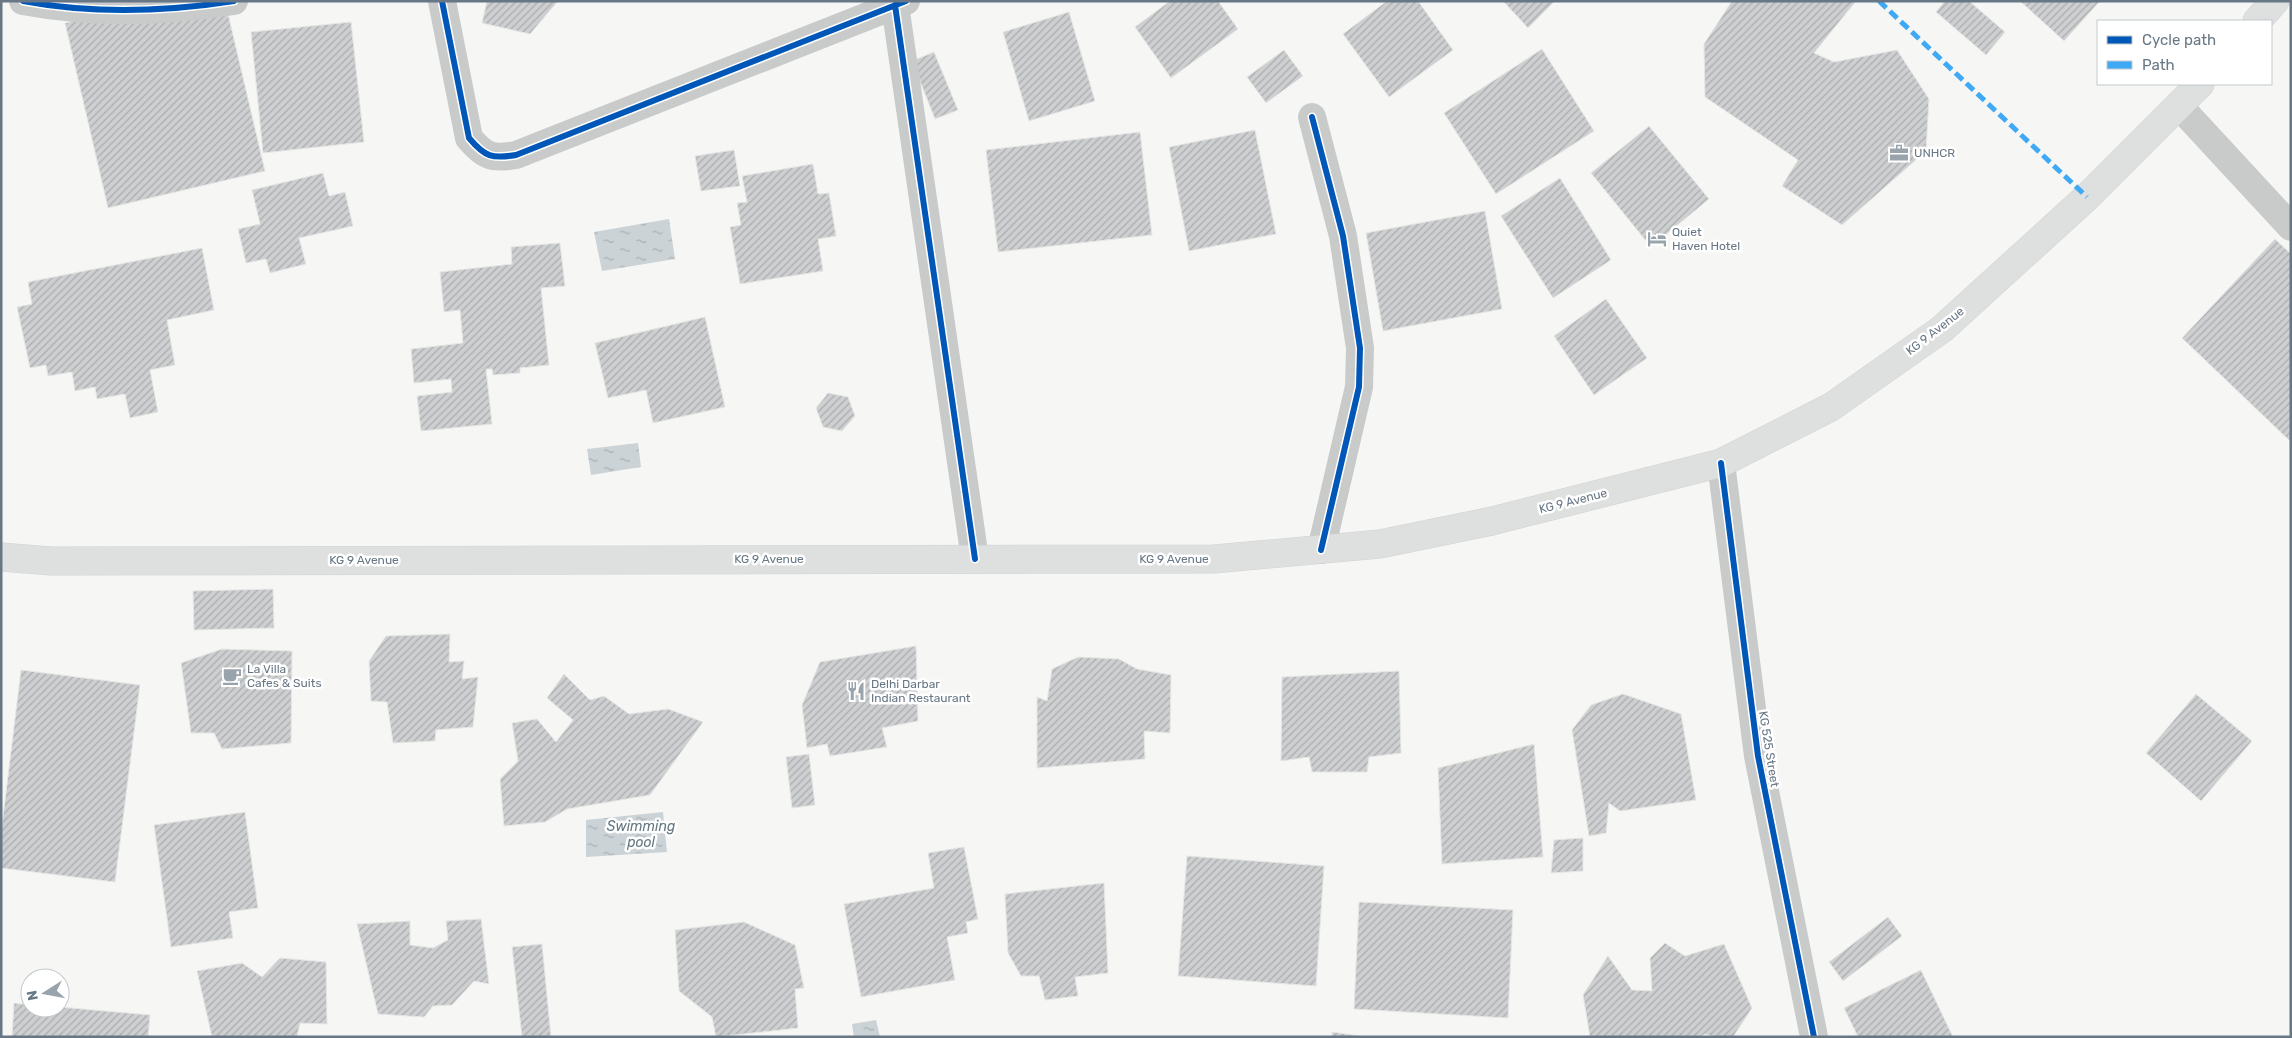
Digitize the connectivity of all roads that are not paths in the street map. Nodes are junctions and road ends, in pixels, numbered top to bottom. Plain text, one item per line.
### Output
1 (23, 1) edge
2 (234, 1) edge
3 (442, 1) edge
4 (2275, 1) edge
5 (900, 3) edge
6 (2258, 20) edge
7 (2199, 85) edge
8 (2179, 106) junction
9 (1312, 117) dead end
10 (2291, 228) edge
11 (1720, 463) junction
12 (1321, 550) junction
13 (1, 557) edge
14 (975, 559) junction
15 (1814, 1037) edge

1 - 2 street
3 - 5 street
4 - 6 main road
5 - 14 street
7 - 8 main road, KG 9 Avenue
8 - 10 street
8 - 11 main road, KG 9 Avenue
9 - 12 street
11 - 12 main road, KG 9 Avenue
11 - 15 street, KG 525 Street
12 - 14 main road, KG 9 Avenue
13 - 14 main road, KG 9 Avenue

